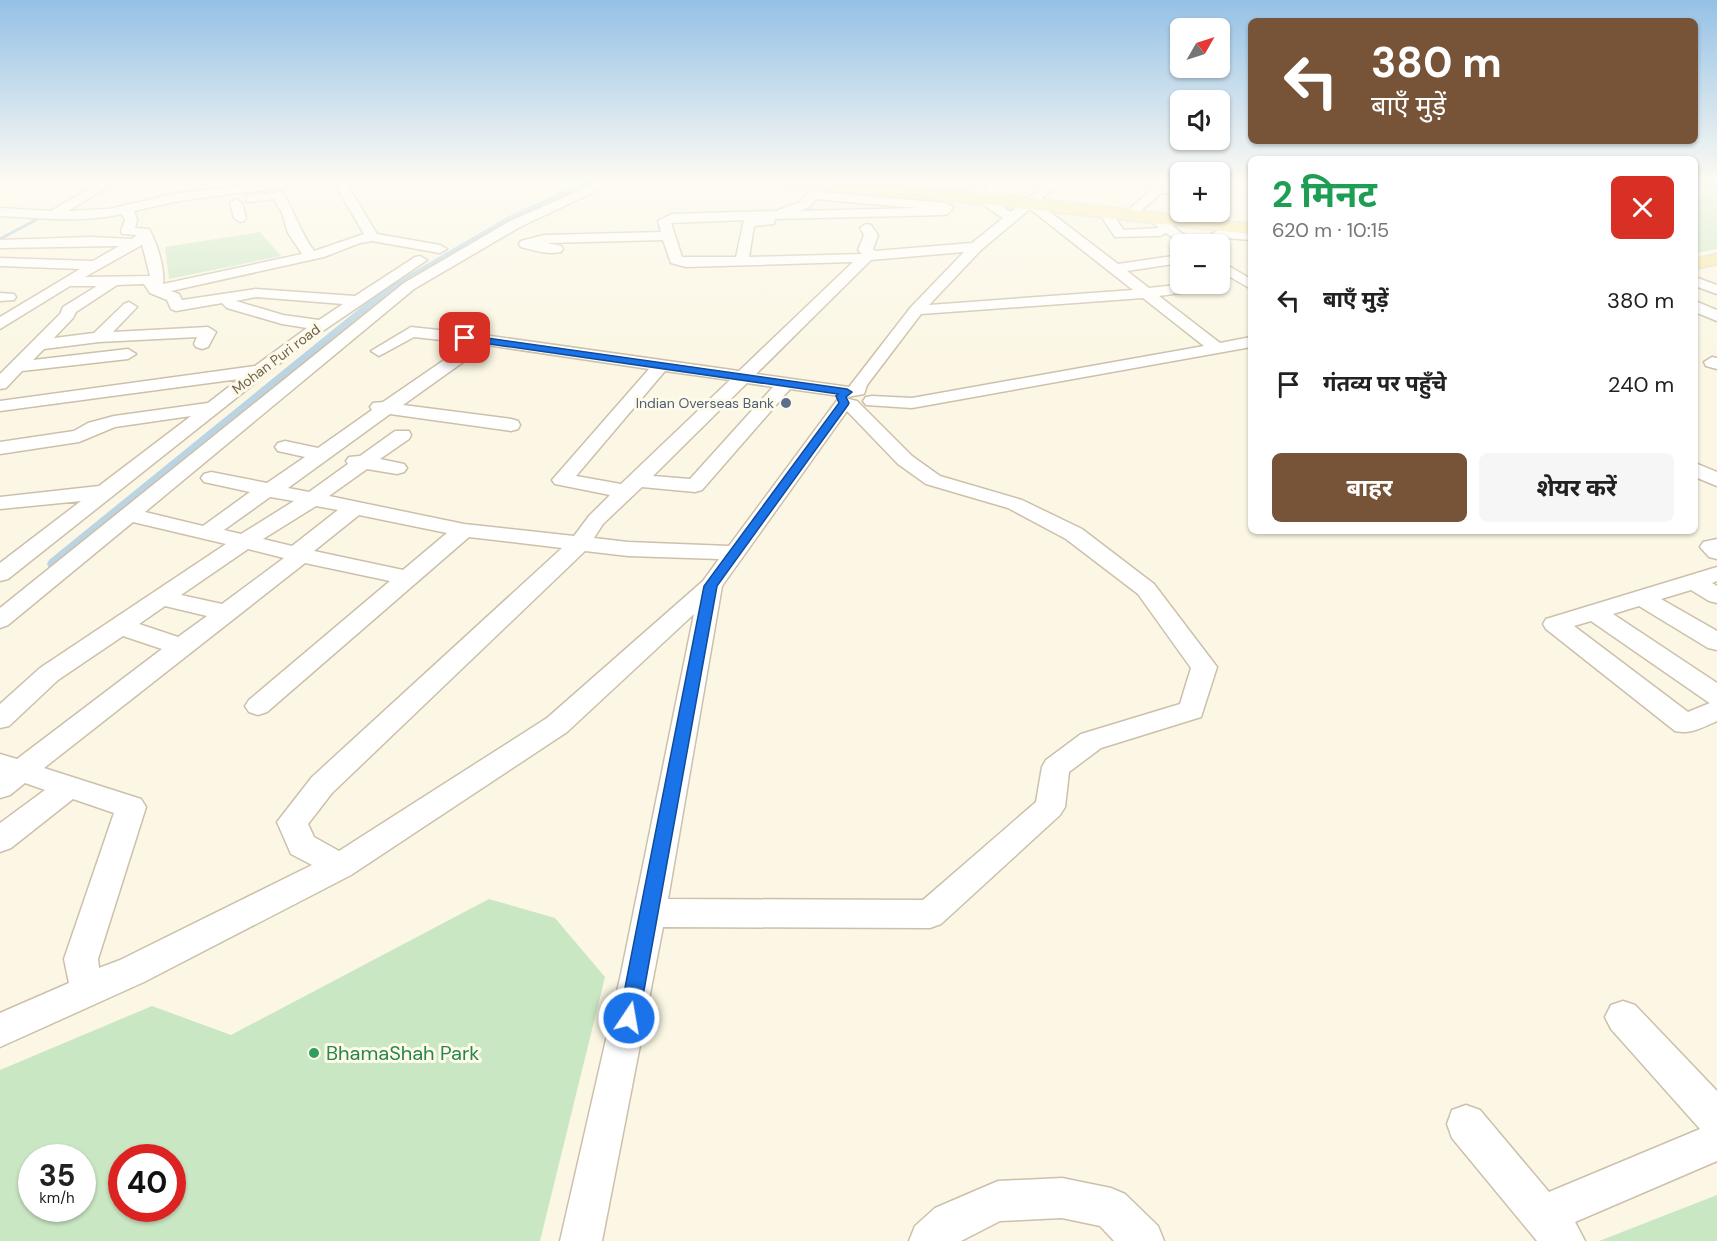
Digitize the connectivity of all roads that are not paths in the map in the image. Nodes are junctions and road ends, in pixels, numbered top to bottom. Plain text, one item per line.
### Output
1 (141, 239) junction
2 (300, 239) edge
3 (358, 239) edge
4 (383, 239) edge
5 (461, 239) edge
6 (488, 239) edge
7 (578, 239) edge
8 (670, 239) edge
9 (745, 239) edge
10 (870, 239) edge
11 (985, 239) edge
12 (1071, 239) edge
13 (0, 243) edge
14 (976, 247) junction
15 (441, 249) junction
16 (556, 249) dead end
17 (1717, 252) edge
18 (870, 256) junction
19 (319, 258) junction
20 (1717, 259) edge
21 (742, 261) junction
22 (1170, 261) edge
23 (0, 262) edge
24 (1698, 263) edge
25 (1698, 264) edge
26 (94, 265) junction
27 (1698, 268) edge
28 (1114, 269) junction
29 (1230, 272) edge
30 (115, 281) junction
31 (67, 282) junction
32 (1246, 282) edge
33 (1230, 283) edge
34 (155, 290) junction
35 (1170, 290) edge
36 (1717, 290) edge
37 (1145, 293) junction
38 (226, 299) junction
39 (358, 301) junction
40 (1717, 306) edge
41 (129, 307) dead end
42 (1698, 307) edge
43 (1698, 307) edge
44 (916, 310) junction
45 (1717, 316) edge
46 (2, 321) edge
47 (321, 325) junction
48 (139, 336) junction
49 (99, 337) junction
50 (484, 340) junction
51 (1248, 343) edge
52 (202, 344) dead end
53 (37, 345) junction
54 (1216, 348) junction
55 (380, 351) dead end
56 (128, 354) junction
57 (661, 365) junction
58 (15, 367) junction
59 (260, 370) junction
60 (744, 377) junction
61 (786, 383) junction
62 (0, 384) edge
63 (100, 392) junction
64 (854, 398) junction
65 (0, 406) edge
66 (378, 407) junction
67 (211, 408) junction
68 (511, 424) dead end
69 (86, 431) junction
70 (402, 435) dead end
71 (285, 447) dead end
72 (0, 448) edge
73 (321, 454) junction
74 (363, 462) junction
75 (397, 468) dead end
76 (1698, 470) edge
77 (211, 478) dead end
78 (1717, 480) edge
79 (631, 486) junction
80 (268, 490) junction
81 (104, 492) junction
82 (312, 499) junction
83 (0, 503) edge
84 (354, 508) junction
85 (140, 517) dead end
86 (464, 530) junction
87 (207, 533) junction
88 (244, 542) junction
89 (579, 544) junction
90 (1717, 546) edge
91 (1717, 552) edge
92 (734, 553) junction
93 (301, 555) junction
94 (0, 574) edge
95 (1717, 574) edge
96 (408, 578) junction
97 (1694, 581) junction
98 (711, 586) junction
99 (1717, 596) edge
100 (1641, 597) junction
101 (161, 598) junction
102 (1594, 612) junction
103 (227, 613) junction
104 (0, 620) edge
105 (119, 626) junction
106 (1717, 642) edge
107 (182, 647) junction
108 (1717, 696) edge
109 (258, 706) dead end
110 (1717, 710) edge
111 (0, 719) edge
112 (7, 774) edge
113 (68, 787) junction
114 (0, 840) edge
115 (340, 866) junction
116 (650, 913) junction
117 (99, 986) junction
118 (1623, 1017) dead end
119 (0, 1030) edge
120 (1717, 1119) edge
121 (1466, 1124) dead end
122 (1717, 1141) edge
123 (1554, 1228) edge
124 (581, 1241) edge
125 (930, 1241) edge
126 (1143, 1241) edge

1 - 13 street
1 - 26 street
1 - 34 street
2 - 19 street
3 - 19 street
4 - 15 street
5 - 15 street, Mohan Puri road
6 - 104 street
7 - 16 street
8 - 21 street
9 - 21 street
10 - 18 street
11 - 14 street
12 - 28 street
14 - 18 street
14 - 44 street
15 - 39 street, Mohan Puri road
17 - 24 main road
18 - 21 street
18 - 60 street
19 - 34 street
20 - 25 main road
22 - 28 street
23 - 26 street
26 - 31 street
27 - 36 street
28 - 37 street
29 - 32 street
30 - 31 street
30 - 34 street
30 - 53 street
31 - 46 street
32 - 33 street
34 - 38 street
35 - 37 street
37 - 44 street
37 - 54 street
38 - 39 street
38 - 47 street
39 - 47 street, Mohan Puri road
40 - 42 street
41 - 49 street
43 - 45 street
44 - 64 street
47 - 59 street, Mohan Puri road
48 - 49 street
48 - 52 street
48 - 56 street
49 - 53 street
50 - 55 street
50 - 57 street
50 - 66 street
51 - 54 street
53 - 58 street
54 - 64 street
56 - 58 street
56 - 63 street
57 - 60 street
57 - 79 street
58 - 62 street
59 - 63 street
59 - 67 street, Mohan Puri road
60 - 61 street
60 - 79 street
61 - 64 street
61 - 79 street
63 - 65 street
63 - 69 street
64 - 92 street
64 - 116 street
66 - 68 street
66 - 73 street
67 - 69 street
67 - 81 street, Mohan Puri road
69 - 72 street
70 - 74 street
71 - 73 street
73 - 74 street
73 - 80 street
74 - 75 street
74 - 82 street
76 - 78 street
77 - 80 street
79 - 89 street
80 - 82 street
80 - 87 street
81 - 83 street
81 - 94 street, Mohan Puri road
82 - 84 street
82 - 88 street
84 - 86 street
84 - 93 street
85 - 87 street
86 - 89 street
86 - 96 street
87 - 88 street
88 - 93 street
88 - 101 street
89 - 92 street
89 - 115 street
90 - 91 street
92 - 98 street
93 - 96 street
93 - 103 street
95 - 97 street
96 - 109 street
97 - 99 street
97 - 100 street
98 - 115 street
98 - 116 street
100 - 102 street
100 - 106 street
101 - 103 street
101 - 105 street
102 - 108 street
102 - 110 street
103 - 107 street
105 - 107 street
105 - 111 street
107 - 112 street
112 - 113 street
113 - 114 street
113 - 117 street
115 - 117 street
116 - 124 street
117 - 119 street
118 - 120 street
121 - 123 street
122 - 123 street
125 - 126 street

